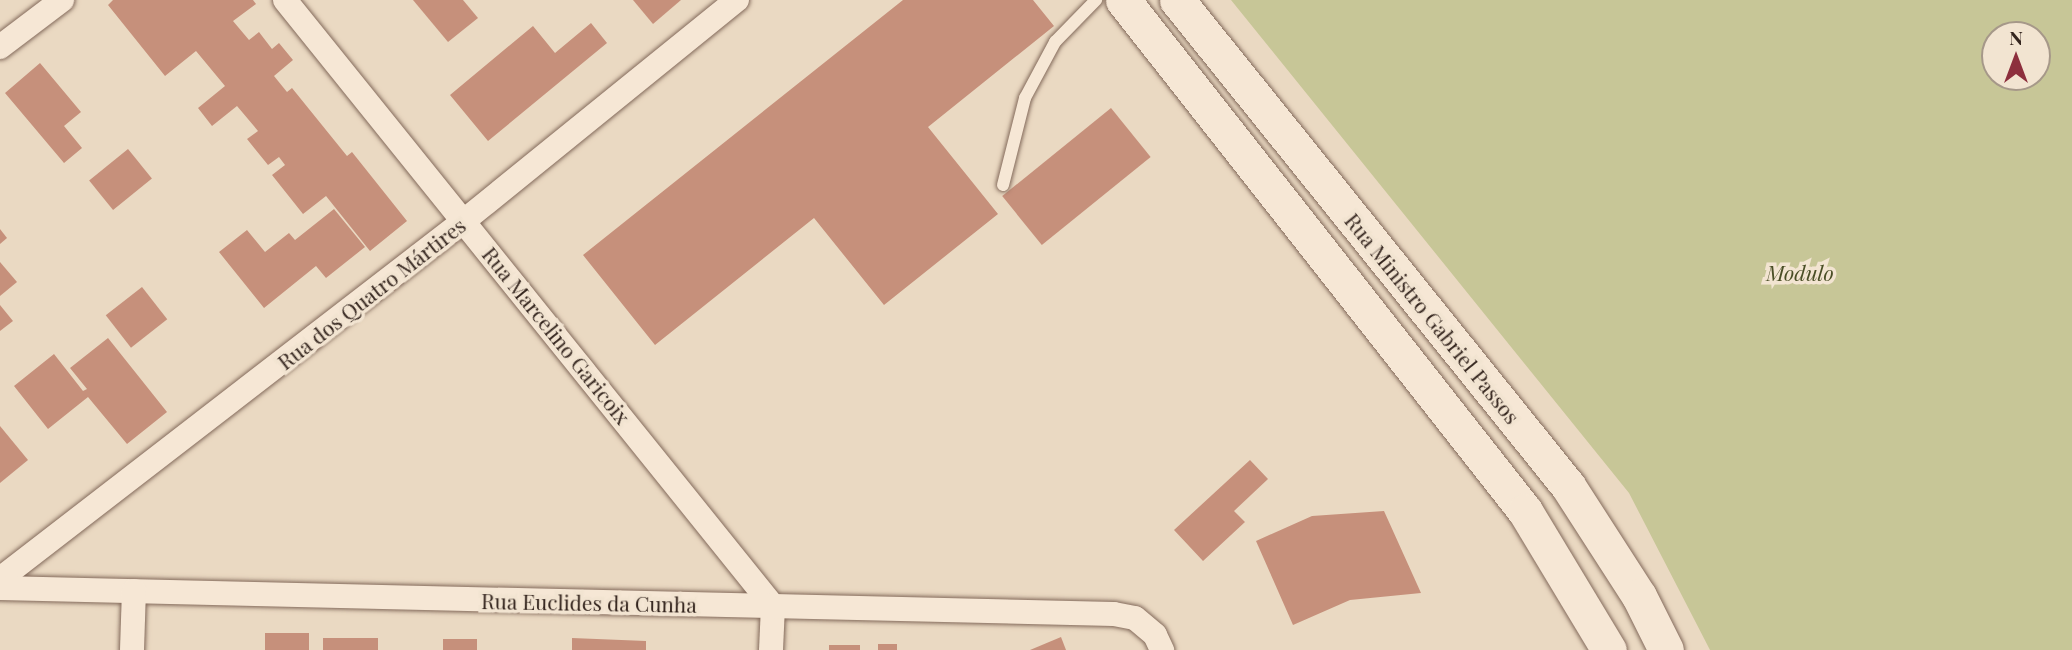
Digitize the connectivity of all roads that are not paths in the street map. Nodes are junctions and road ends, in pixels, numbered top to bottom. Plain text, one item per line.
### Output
1 (62, 0) edge
2 (285, 0) edge
3 (737, 0) edge
4 (1096, 0) edge
5 (1123, 0) edge
6 (1177, 0) edge
7 (1209, 39) junction
8 (0, 47) edge
9 (1174, 66) junction
10 (1003, 185) dead end
11 (465, 220) junction
12 (0, 579) edge
13 (0, 588) edge
14 (134, 591) junction
15 (773, 606) junction
16 (132, 650) edge
17 (771, 650) edge
18 (1162, 650) edge
19 (1609, 650) edge
20 (1667, 650) edge

1 - 8 street
2 - 11 street, Rua Marcelino Garicoix
3 - 11 street, Rua dos Quatro Mártires
4 - 10 lane
5 - 9 main road
6 - 7 main road, Rua Ministro Gabriel Passos
7 - 9 main road
7 - 20 main road, Rua Ministro Gabriel Passos
9 - 19 main road
11 - 12 street, Rua dos Quatro Mártires
11 - 15 street, Rua Marcelino Garicoix
13 - 14 street, Rua Euclides da Cunha
14 - 15 street, Rua Euclides da Cunha
14 - 16 street
15 - 17 street
15 - 18 street, Rua Euclides da Cunha

